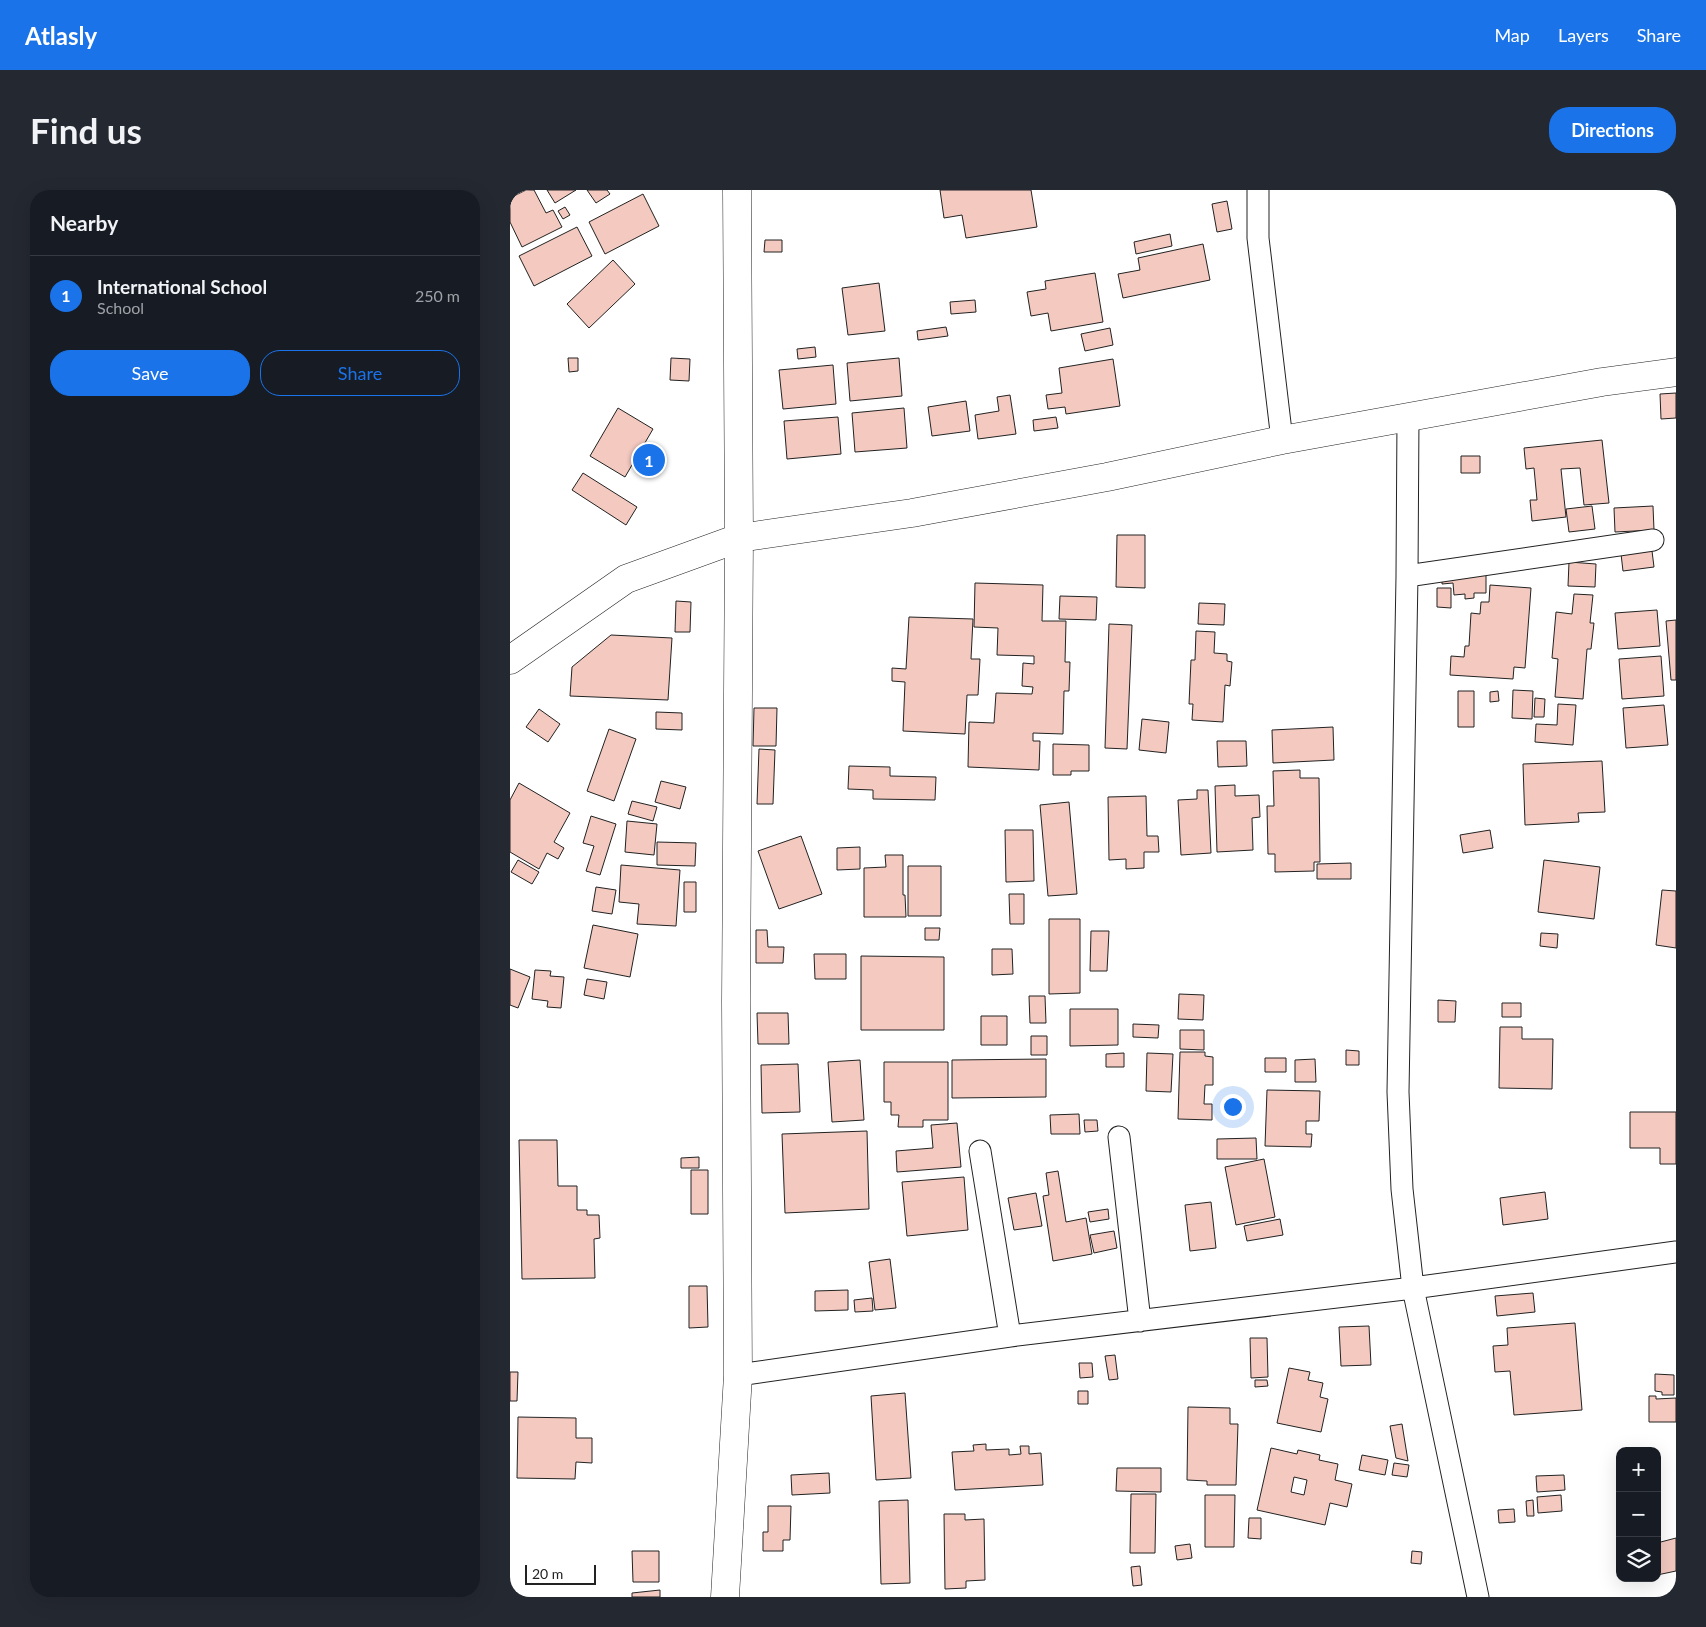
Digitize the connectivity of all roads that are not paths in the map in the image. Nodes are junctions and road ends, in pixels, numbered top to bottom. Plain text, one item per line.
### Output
1 (737, 190) edge
2 (1258, 190) edge
3 (1676, 372) edge
4 (1408, 417) junction
5 (1282, 440) junction
6 (739, 538) junction
7 (1653, 540) dead end
8 (1407, 576) junction
9 (510, 660) edge
10 (1119, 1137) dead end
11 (980, 1151) dead end
12 (1676, 1252) edge
13 (1413, 1288) junction
14 (1140, 1321) junction
15 (1010, 1336) junction
16 (738, 1376) junction
17 (726, 1597) edge
18 (1478, 1597) edge

1 - 6 street
2 - 5 street
3 - 4 street
4 - 5 street
4 - 8 street
5 - 6 street
6 - 9 street
6 - 16 street
7 - 8 street
8 - 13 street
10 - 14 street
11 - 15 street
12 - 13 street
13 - 14 street
13 - 18 street
14 - 15 street
15 - 16 street
16 - 17 street

